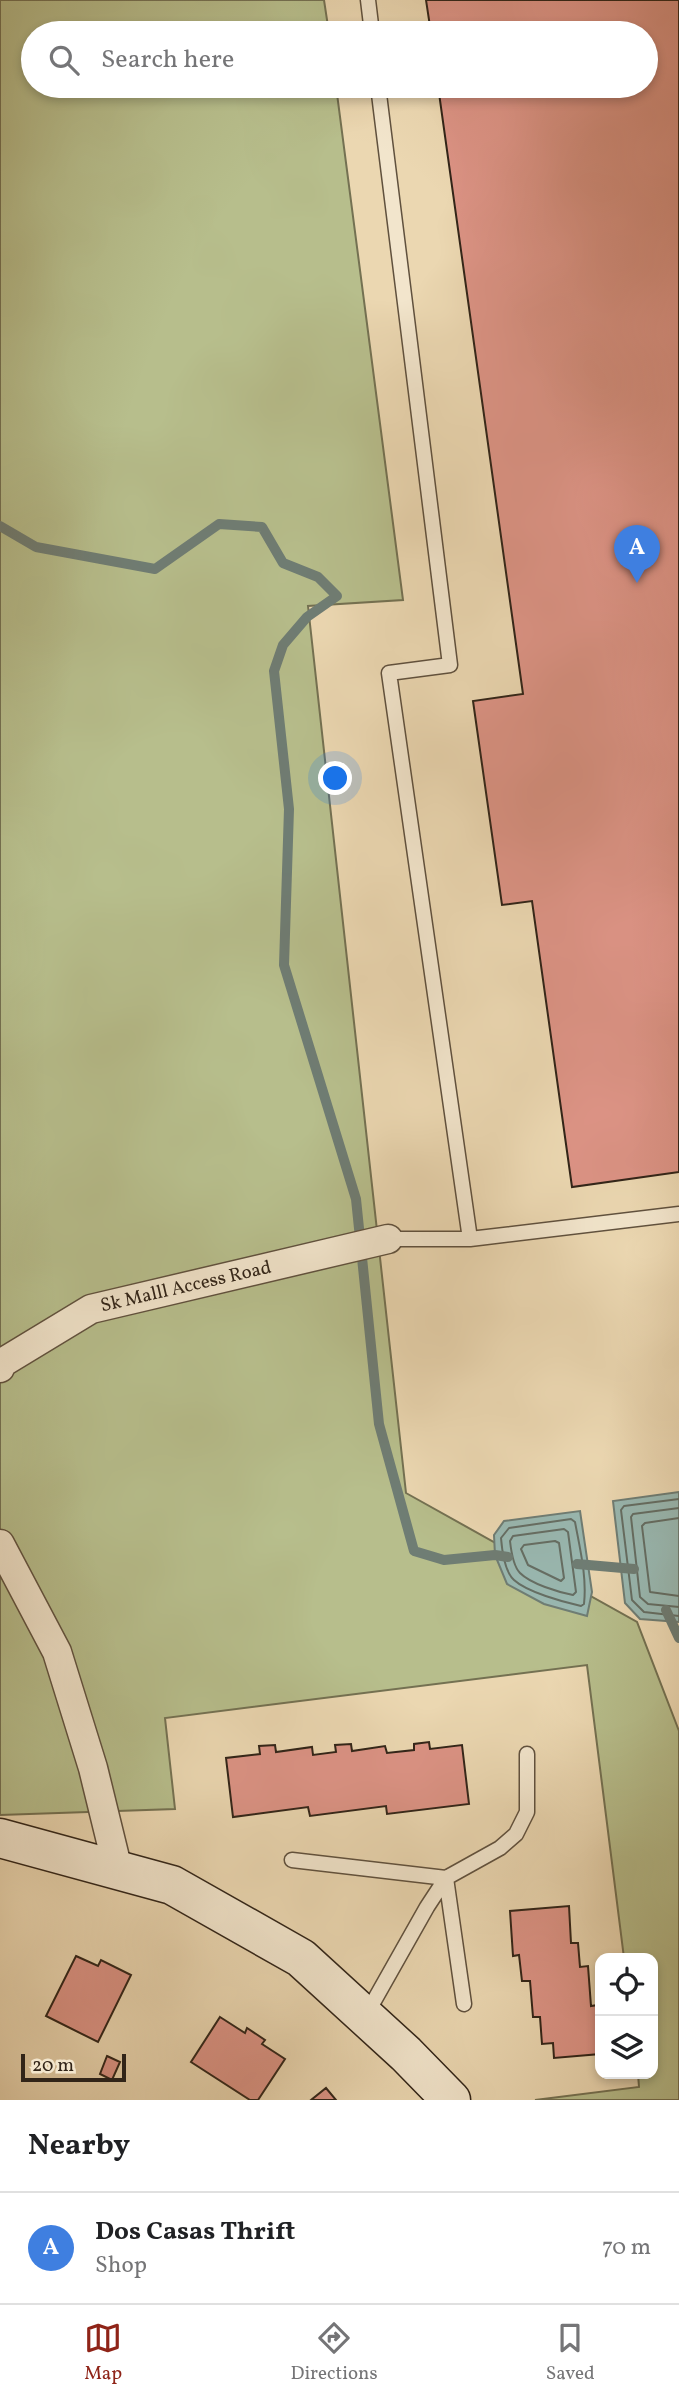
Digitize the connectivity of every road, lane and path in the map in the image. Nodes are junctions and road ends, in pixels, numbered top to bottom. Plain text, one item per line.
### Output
1 (368, 0) edge
2 (371, 21) edge
3 (379, 98) edge
4 (679, 1214) edge
5 (388, 1239) joint
6 (470, 1239) junction
7 (0, 1368) edge
8 (0, 1544) edge
9 (527, 1754) dead end
10 (0, 1838) edge
11 (292, 1860) dead end
12 (118, 1870) junction
13 (446, 1878) junction
14 (464, 2004) dead end
15 (365, 2017) junction
16 (451, 2100) edge

1 - 2 lane
3 - 6 lane
4 - 6 lane
5 - 6 lane
5 - 7 street, Sk Malll Access Road
8 - 12 street
9 - 13 lane
10 - 12 street
11 - 13 lane
12 - 15 street
13 - 14 lane
13 - 15 lane
15 - 16 street

